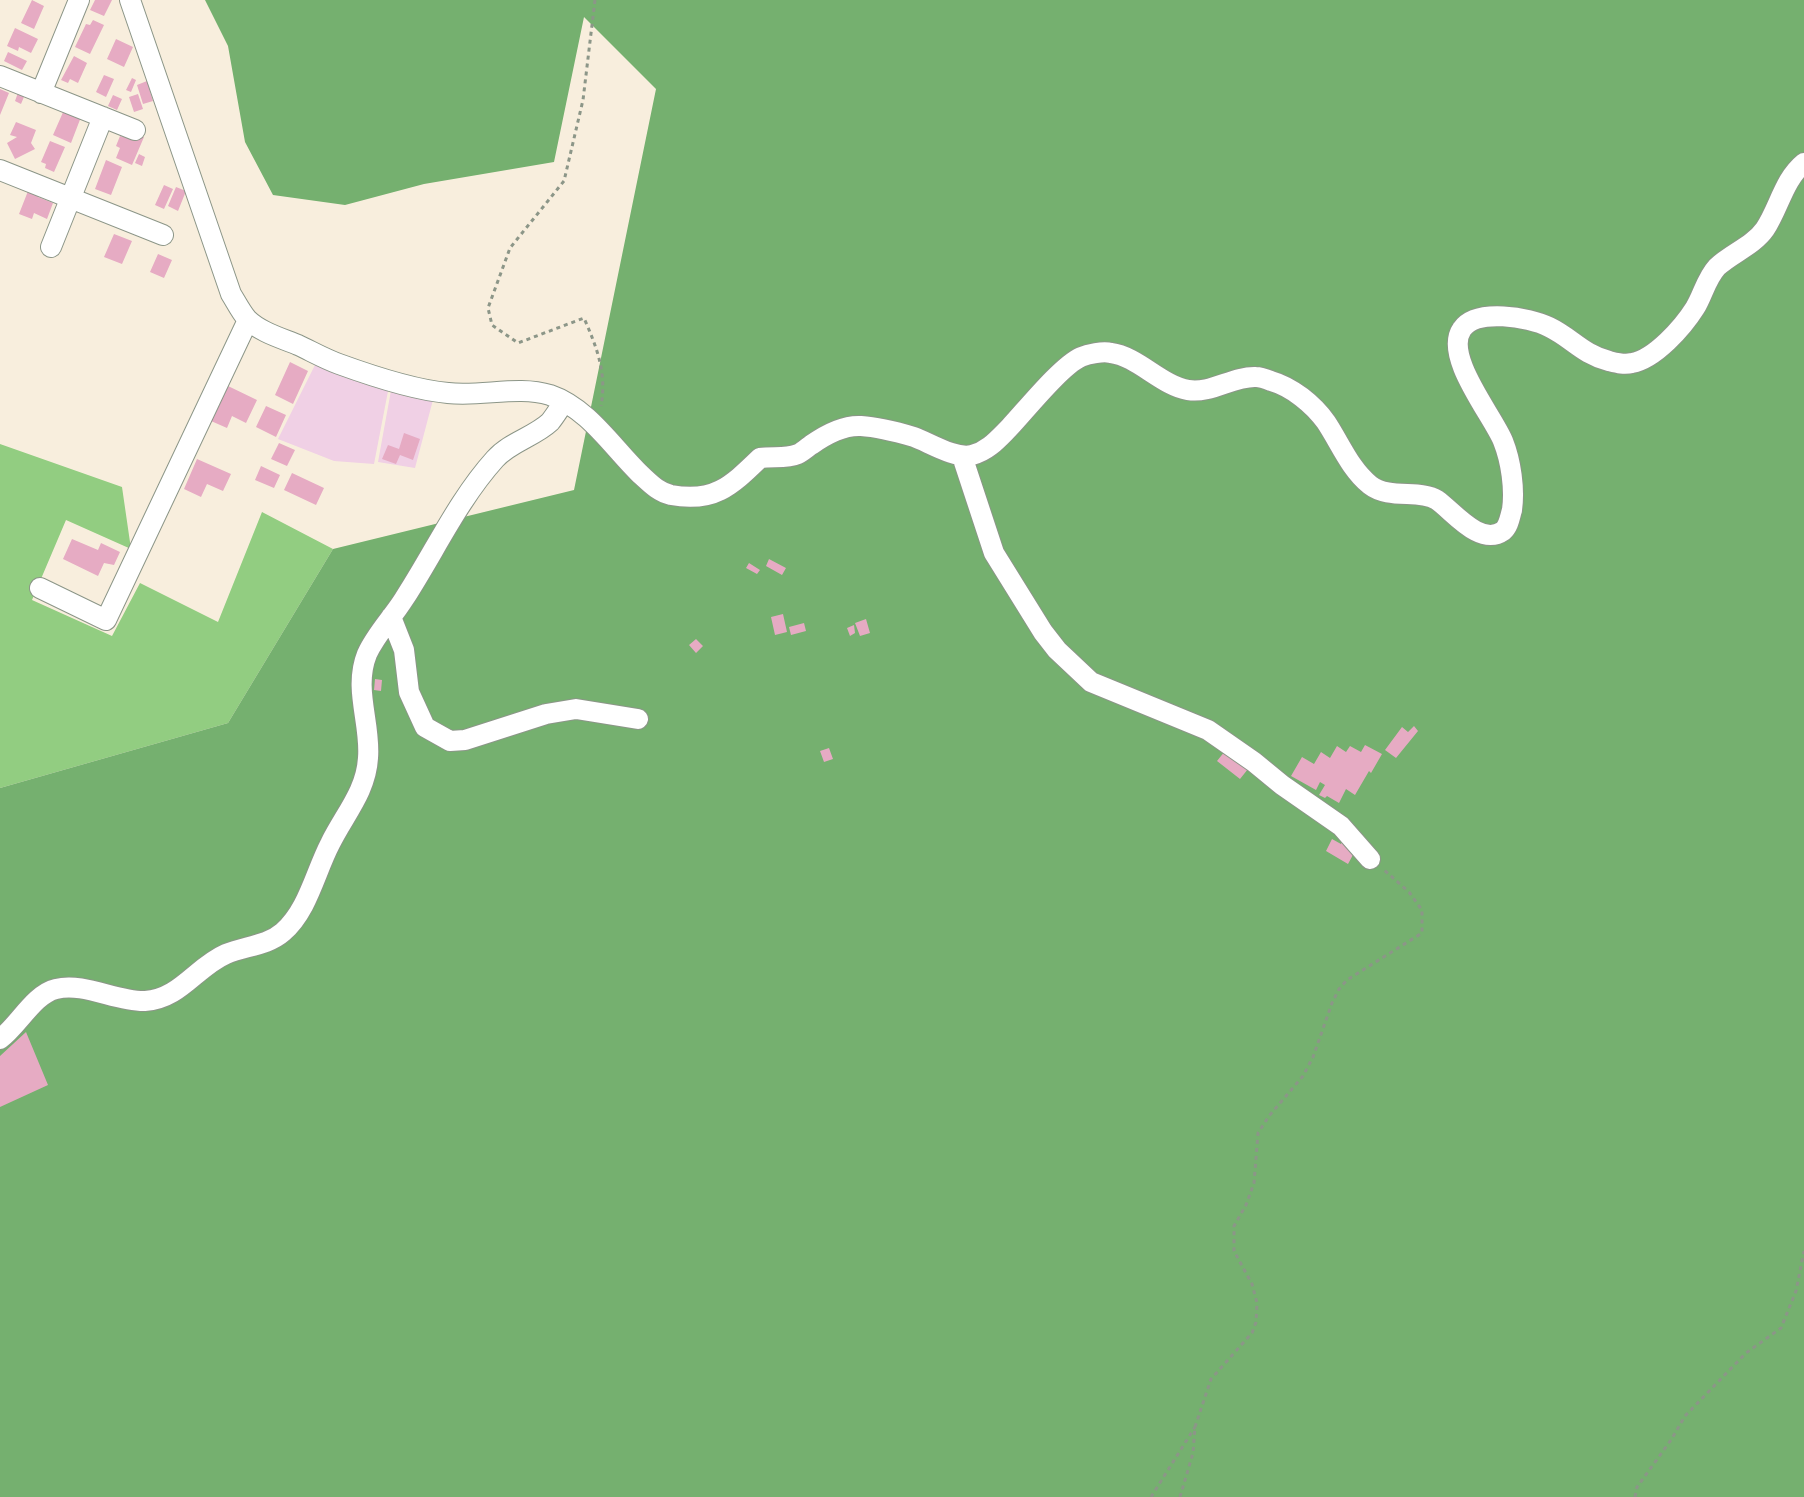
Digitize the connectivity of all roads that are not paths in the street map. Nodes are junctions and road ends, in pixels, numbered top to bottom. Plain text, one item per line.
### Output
1 (79, 0) edge
2 (130, 0) edge
3 (0, 76) edge
4 (41, 93) junction
5 (103, 117) junction
6 (135, 130) dead end
7 (1804, 163) edge
8 (0, 170) edge
9 (70, 198) junction
10 (163, 235) dead end
11 (51, 247) dead end
12 (248, 320) junction
13 (564, 402) junction
14 (962, 456) junction
15 (40, 588) dead end
16 (390, 617) junction
17 (638, 719) dead end
18 (1370, 859) road end
19 (0, 1039) edge

1 - 4 street
2 - 12 street
3 - 4 street
4 - 5 street
5 - 6 street
5 - 9 street
7 - 14 street
8 - 9 street
9 - 10 street
9 - 11 street
12 - 13 street
12 - 15 street
13 - 14 street
13 - 16 street
14 - 18 street
16 - 17 street
16 - 19 street

